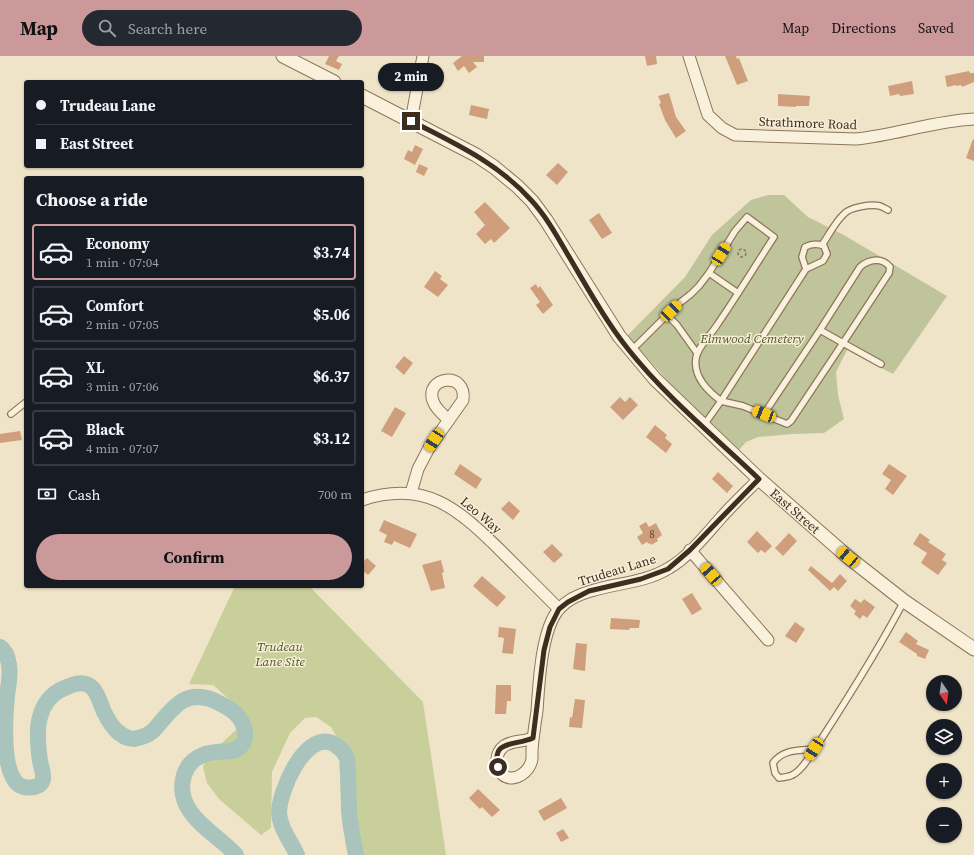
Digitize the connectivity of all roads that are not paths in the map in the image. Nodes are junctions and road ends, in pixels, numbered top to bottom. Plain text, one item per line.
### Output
1 (283, 56) edge
2 (423, 56) edge
3 (689, 56) edge
4 (330, 80) edge
5 (364, 97) edge
6 (974, 119) edge
7 (411, 121) junction
8 (888, 210) dead end
9 (822, 245) junction
10 (806, 269) junction
11 (709, 273) junction
12 (738, 293) junction
13 (667, 315) junction
14 (820, 330) junction
15 (843, 343) junction
16 (630, 351) junction
17 (697, 353) junction
18 (881, 364) dead end
19 (721, 401) junction
20 (24, 404) edge
21 (11, 414) dead end
22 (764, 414) junction
23 (449, 420) dead end
24 (703, 426) junction
25 (759, 479) junction
26 (411, 493) junction
27 (364, 500) edge
28 (690, 550) junction
29 (904, 601) junction
30 (559, 609) junction
31 (768, 640) dead end
32 (974, 649) edge
33 (533, 738) dead end
34 (814, 749) junction

1 - 4 street
2 - 7 street
3 - 6 street, Strathmore Road
5 - 7 street, East Street
7 - 16 street, East Street
8 - 9 lane
9 - 10 lane
9 - 10 lane
10 - 19 lane
11 - 12 lane
11 - 12 lane
11 - 13 lane
12 - 17 lane
13 - 16 lane
13 - 17 lane
14 - 15 lane
14 - 15 lane
14 - 22 lane
15 - 18 lane
15 - 22 lane
16 - 24 street, East Street
17 - 19 lane
19 - 22 lane
19 - 24 lane
20 - 21 lane
23 - 26 street
24 - 25 street, East Street
25 - 28 street, Trudeau Lane
25 - 29 street, East Street
26 - 27 street, Leo Way
26 - 30 street, Leo Way
28 - 30 street, Trudeau Lane
28 - 31 street
29 - 32 street, East Street
29 - 34 lane
30 - 33 street, Trudeau Lane
34 - 34 lane

